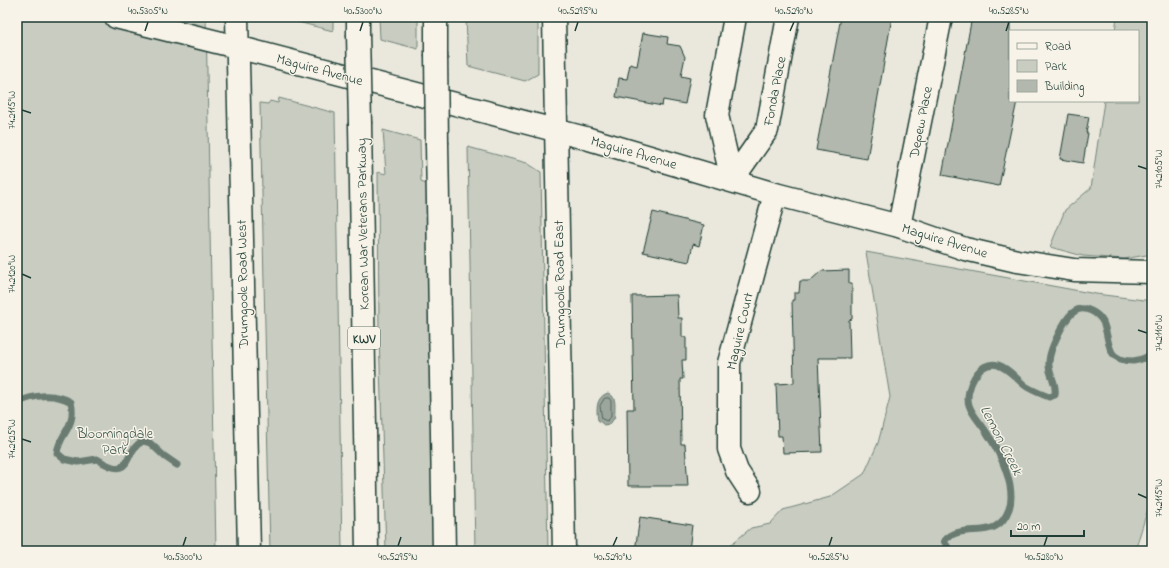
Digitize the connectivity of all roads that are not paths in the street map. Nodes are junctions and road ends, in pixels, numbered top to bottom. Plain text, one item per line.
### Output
1 (116, 17) edge
2 (237, 17) edge
3 (436, 17) edge
4 (554, 17) edge
5 (735, 17) edge
6 (788, 17) edge
7 (941, 17) edge
8 (358, 26) edge
9 (237, 47) junction
10 (556, 131) junction
11 (732, 180) junction
12 (775, 194) junction
13 (899, 226) junction
14 (1152, 272) edge
15 (750, 491) dead end
16 (249, 551) edge
17 (367, 551) edge
18 (444, 551) edge
19 (564, 551) edge

1 - 9 main road, Maguire Avenue
2 - 9 main road, Drumgoole Road West
3 - 18 main road, bridge
4 - 10 main road, Drumgoole Road East
5 - 11 main road
6 - 11 main road, Fonda Place
7 - 13 main road, Depew Place
8 - 17 main road, Korean War Veterans Parkway / KWV, bridge
9 - 10 main road, Maguire Avenue
9 - 16 main road, Drumgoole Road West
10 - 11 main road, Maguire Avenue
10 - 19 main road, Drumgoole Road East
11 - 12 main road, Maguire Avenue
12 - 13 main road, Maguire Avenue
12 - 15 main road, Maguire Court
13 - 14 main road, Maguire Avenue

